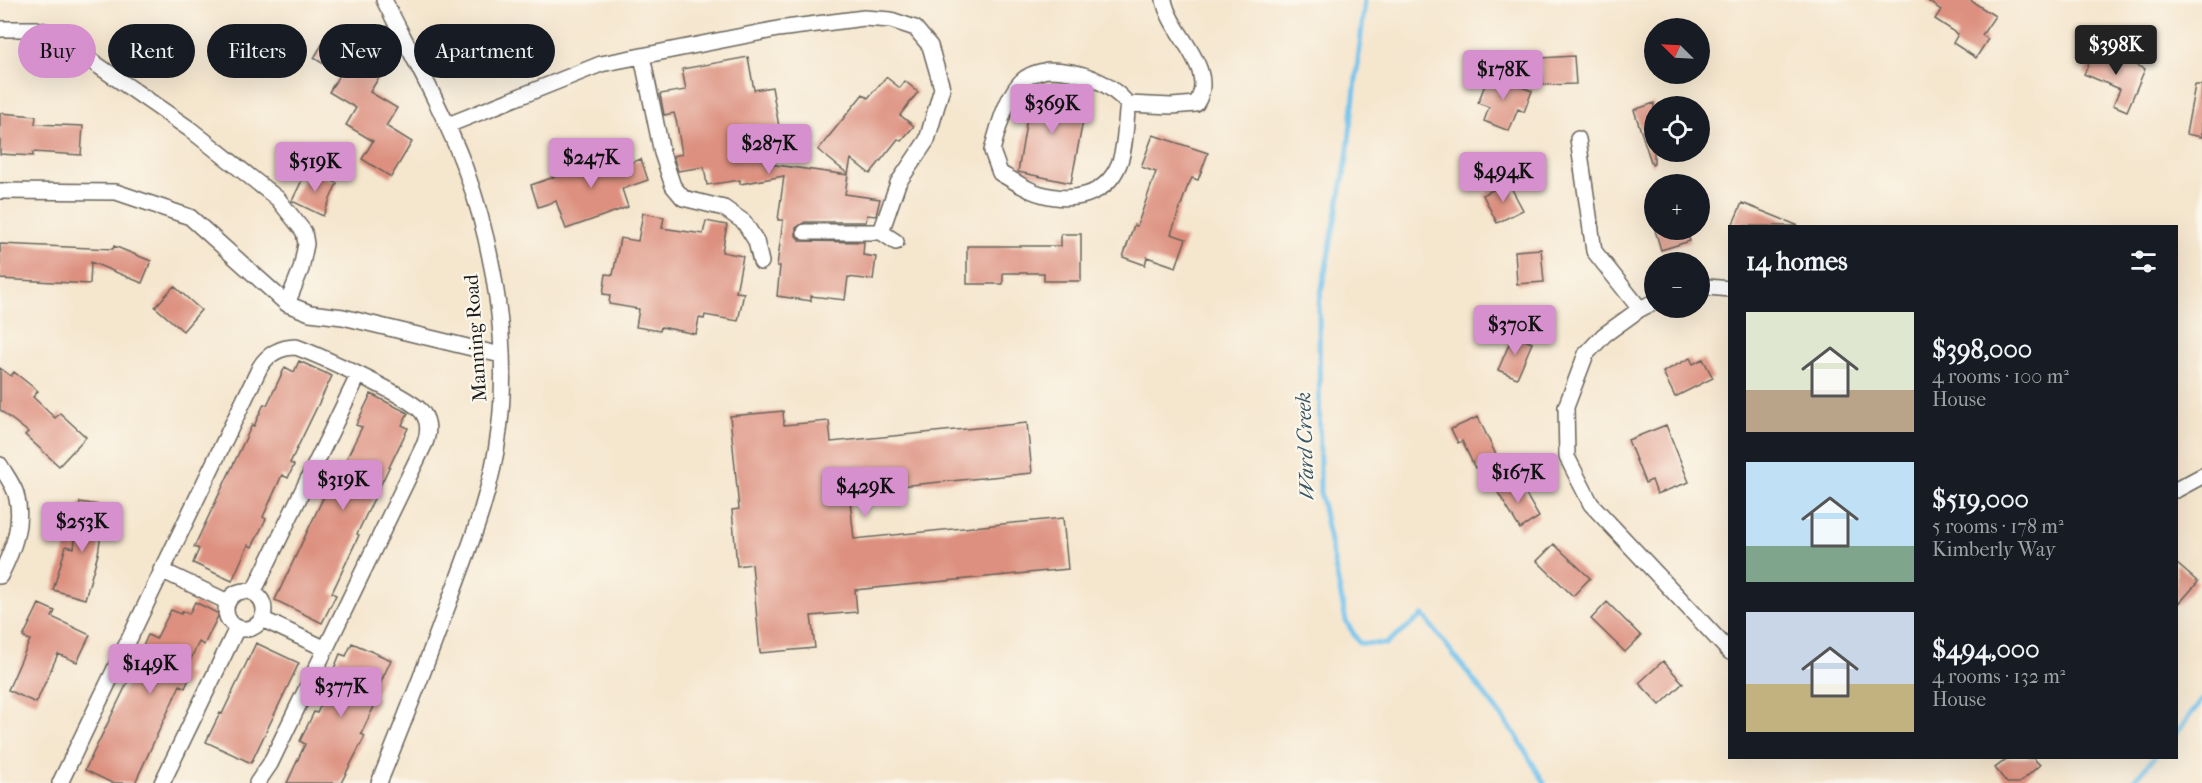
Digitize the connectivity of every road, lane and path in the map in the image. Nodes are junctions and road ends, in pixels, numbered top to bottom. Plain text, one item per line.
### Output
1 (384, 0) edge
2 (1164, 0) edge
3 (0, 29) edge
4 (642, 56) junction
5 (1128, 105) junction
6 (448, 125) junction
7 (1578, 139) dead end
8 (0, 191) edge
9 (805, 231) dead end
10 (881, 232) junction
11 (896, 242) dead end
12 (762, 262) dead end
13 (1710, 287) edge
14 (1728, 289) edge
15 (286, 304) junction
16 (1644, 307) edge
17 (1640, 309) junction
18 (501, 355) junction
19 (358, 376) junction
20 (0, 465) edge
21 (2202, 476) edge
22 (2178, 489) edge
23 (161, 570) junction
24 (0, 576) edge
25 (252, 593) junction
26 (228, 602) junction
27 (262, 619) junction
28 (237, 628) junction
29 (326, 649) junction
30 (1728, 650) edge
31 (60, 783) edge
32 (162, 783) edge
33 (257, 783) edge
34 (379, 783) edge

1 - 6 street, Manning Road
2 - 5 street
3 - 15 street
4 - 6 street
4 - 10 street
4 - 12 street
5 - 5 street
6 - 18 street, Manning Road
7 - 17 street
8 - 15 street
9 - 10 street
10 - 11 street
13 - 14 street
15 - 18 street
16 - 17 street
17 - 30 street
18 - 34 street, Manning Road
19 - 23 street
19 - 25 street
19 - 29 street
20 - 24 street
21 - 22 street
23 - 26 street
23 - 31 street
25 - 26 street
25 - 27 street
26 - 28 street
27 - 28 street
27 - 29 street
28 - 32 street
29 - 33 street

